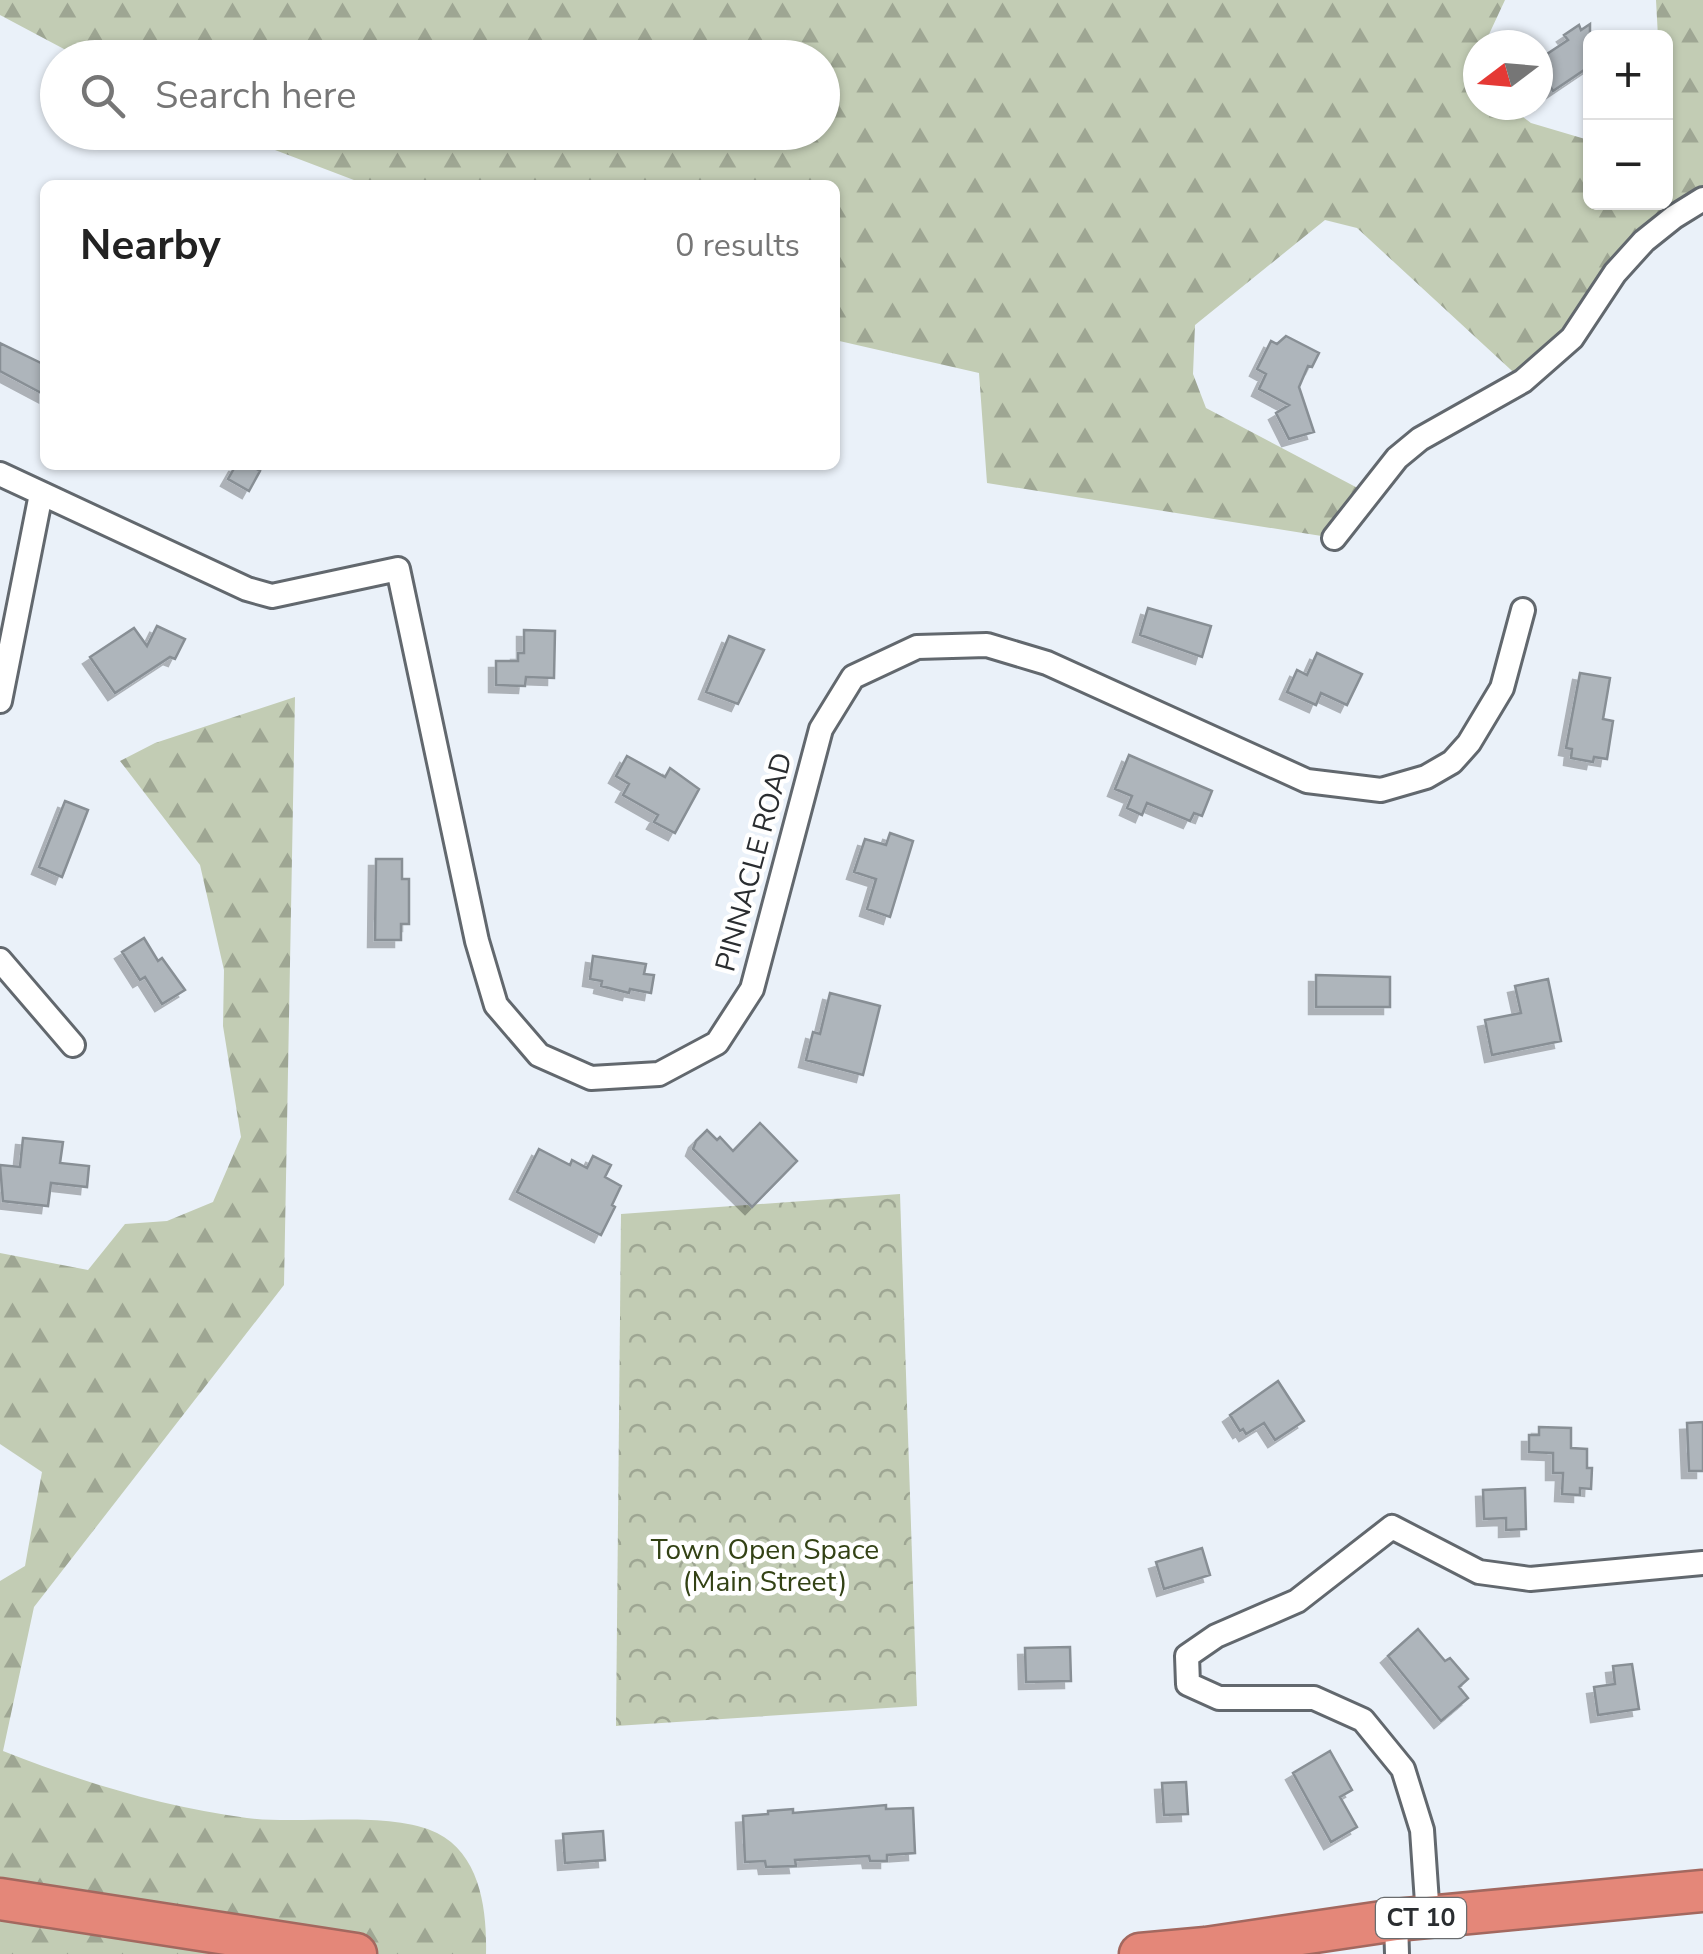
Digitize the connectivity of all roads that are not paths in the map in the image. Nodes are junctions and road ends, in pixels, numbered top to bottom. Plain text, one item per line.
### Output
1 (1703, 199) edge
2 (0, 474) edge
3 (41, 494) junction
4 (1334, 538) dead end
5 (1523, 610) dead end
6 (0, 702) edge
7 (0, 960) edge
8 (72, 1045) dead end
9 (1703, 1563) edge
10 (1703, 1891) edge
11 (0, 1898) edge
12 (1407, 1930) edge
13 (356, 1954) edge
14 (1140, 1954) edge

1 - 4 street
2 - 3 street, PINNACLE ROAD
3 - 5 street, PINNACLE ROAD
3 - 6 street
7 - 8 street
9 - 12 street
10 - 12 highway, CT 10
11 - 13 highway
12 - 14 highway, CT 10

